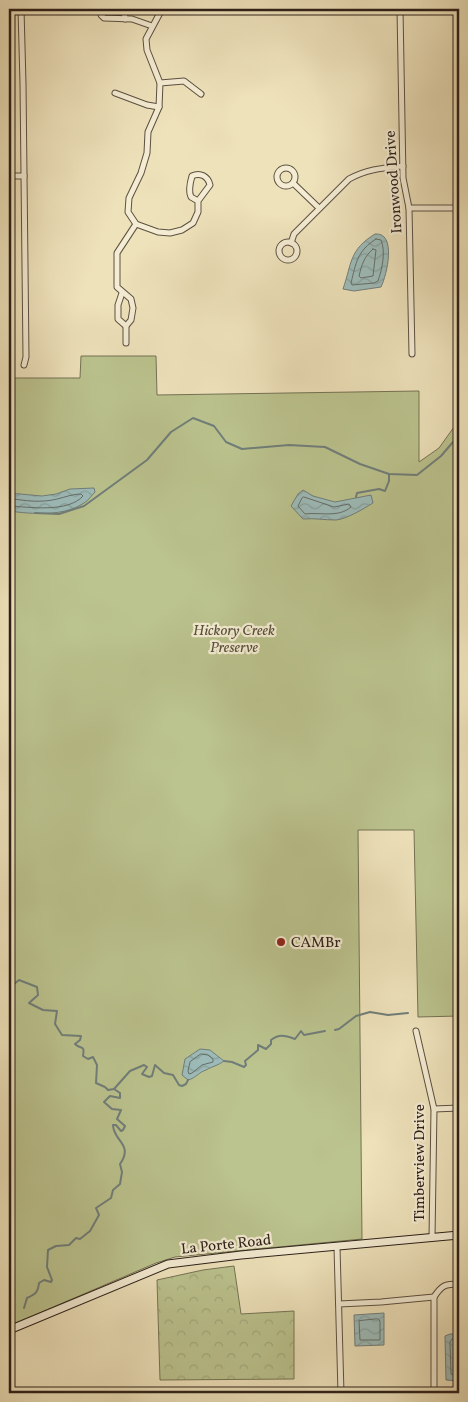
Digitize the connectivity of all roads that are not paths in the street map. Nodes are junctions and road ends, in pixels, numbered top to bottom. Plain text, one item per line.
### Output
1 (21, 9) edge
2 (101, 9) edge
3 (124, 9) edge
4 (162, 9) edge
5 (400, 9) edge
6 (125, 19) junction
7 (152, 26) junction
8 (160, 83) junction
9 (114, 93) dead end
10 (201, 94) dead end
11 (159, 107) junction
12 (403, 166) junction
13 (9, 176) edge
14 (24, 176) junction
15 (292, 183) dead end
16 (198, 201) junction
17 (319, 208) junction
18 (409, 208) junction
19 (459, 208) edge
20 (136, 224) junction
21 (291, 242) dead end
22 (122, 293) junction
23 (126, 326) junction
24 (126, 343) dead end
25 (412, 354) dead end
26 (24, 365) dead end
27 (416, 1031) dead end
28 (459, 1108) edge
29 (434, 1109) junction
30 (459, 1235) edge
31 (432, 1238) junction
32 (337, 1247) junction
33 (459, 1284) edge
34 (434, 1297) junction
35 (339, 1304) junction
36 (9, 1330) edge
37 (341, 1393) edge
38 (434, 1393) edge

1 - 14 street
2 - 6 street
3 - 6 street
4 - 7 street
5 - 12 street, Ironwood Drive
6 - 7 street
7 - 8 street
8 - 10 street
8 - 11 street
9 - 11 street
11 - 20 street
12 - 17 street
12 - 18 street, Ironwood Drive
13 - 14 street
14 - 26 street
15 - 17 street
16 - 16 street
16 - 20 street
17 - 21 street
18 - 19 street
18 - 25 street, Ironwood Drive
20 - 22 street
22 - 23 street
22 - 23 street
23 - 24 street
27 - 29 street, Timberview Drive
28 - 29 street
29 - 31 street, Timberview Drive
30 - 31 street, La Porte Road
31 - 32 street, La Porte Road
32 - 35 street
32 - 36 street, La Porte Road
33 - 34 street
34 - 35 street
34 - 38 street
35 - 37 street

